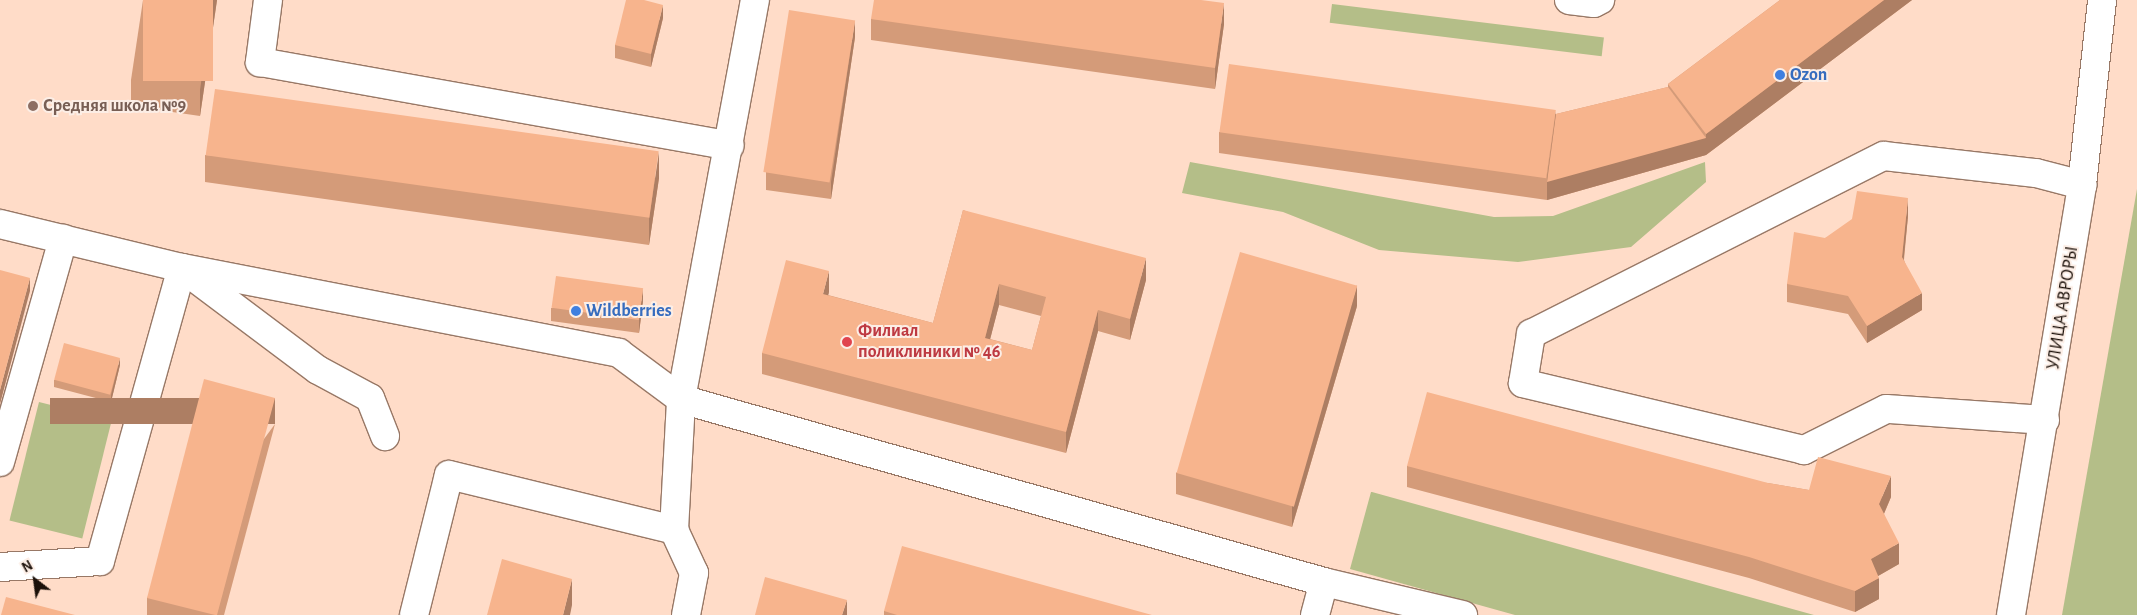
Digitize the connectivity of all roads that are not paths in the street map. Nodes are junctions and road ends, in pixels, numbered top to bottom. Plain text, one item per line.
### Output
1 (268, 0) edge
2 (754, 0) edge
3 (1569, 0) edge
4 (1600, 0) edge
5 (2102, 0) edge
6 (730, 146) junction
7 (2082, 185) junction
8 (0, 224) edge
9 (63, 239) junction
10 (182, 268) junction
11 (681, 398) junction
12 (2045, 420) junction
13 (385, 436) dead end
14 (0, 462) edge
15 (674, 530) junction
16 (0, 567) edge
17 (1324, 582) junction
18 (414, 615) edge
19 (686, 615) edge
20 (1315, 615) edge
21 (1463, 615) edge
22 (2011, 615) edge

1 - 6 street
2 - 6 street
3 - 4 street
5 - 7 street, УЛИЦА АВРОРЫ
6 - 11 street
7 - 12 street, УЛИЦА АВРОРЫ
7 - 12 street
8 - 9 street
9 - 10 street
9 - 14 street
10 - 11 street
10 - 13 street
10 - 16 street
11 - 15 street
11 - 17 street
12 - 22 street, УЛИЦА АВРОРЫ
15 - 18 street
15 - 19 street
17 - 20 street
17 - 21 street

